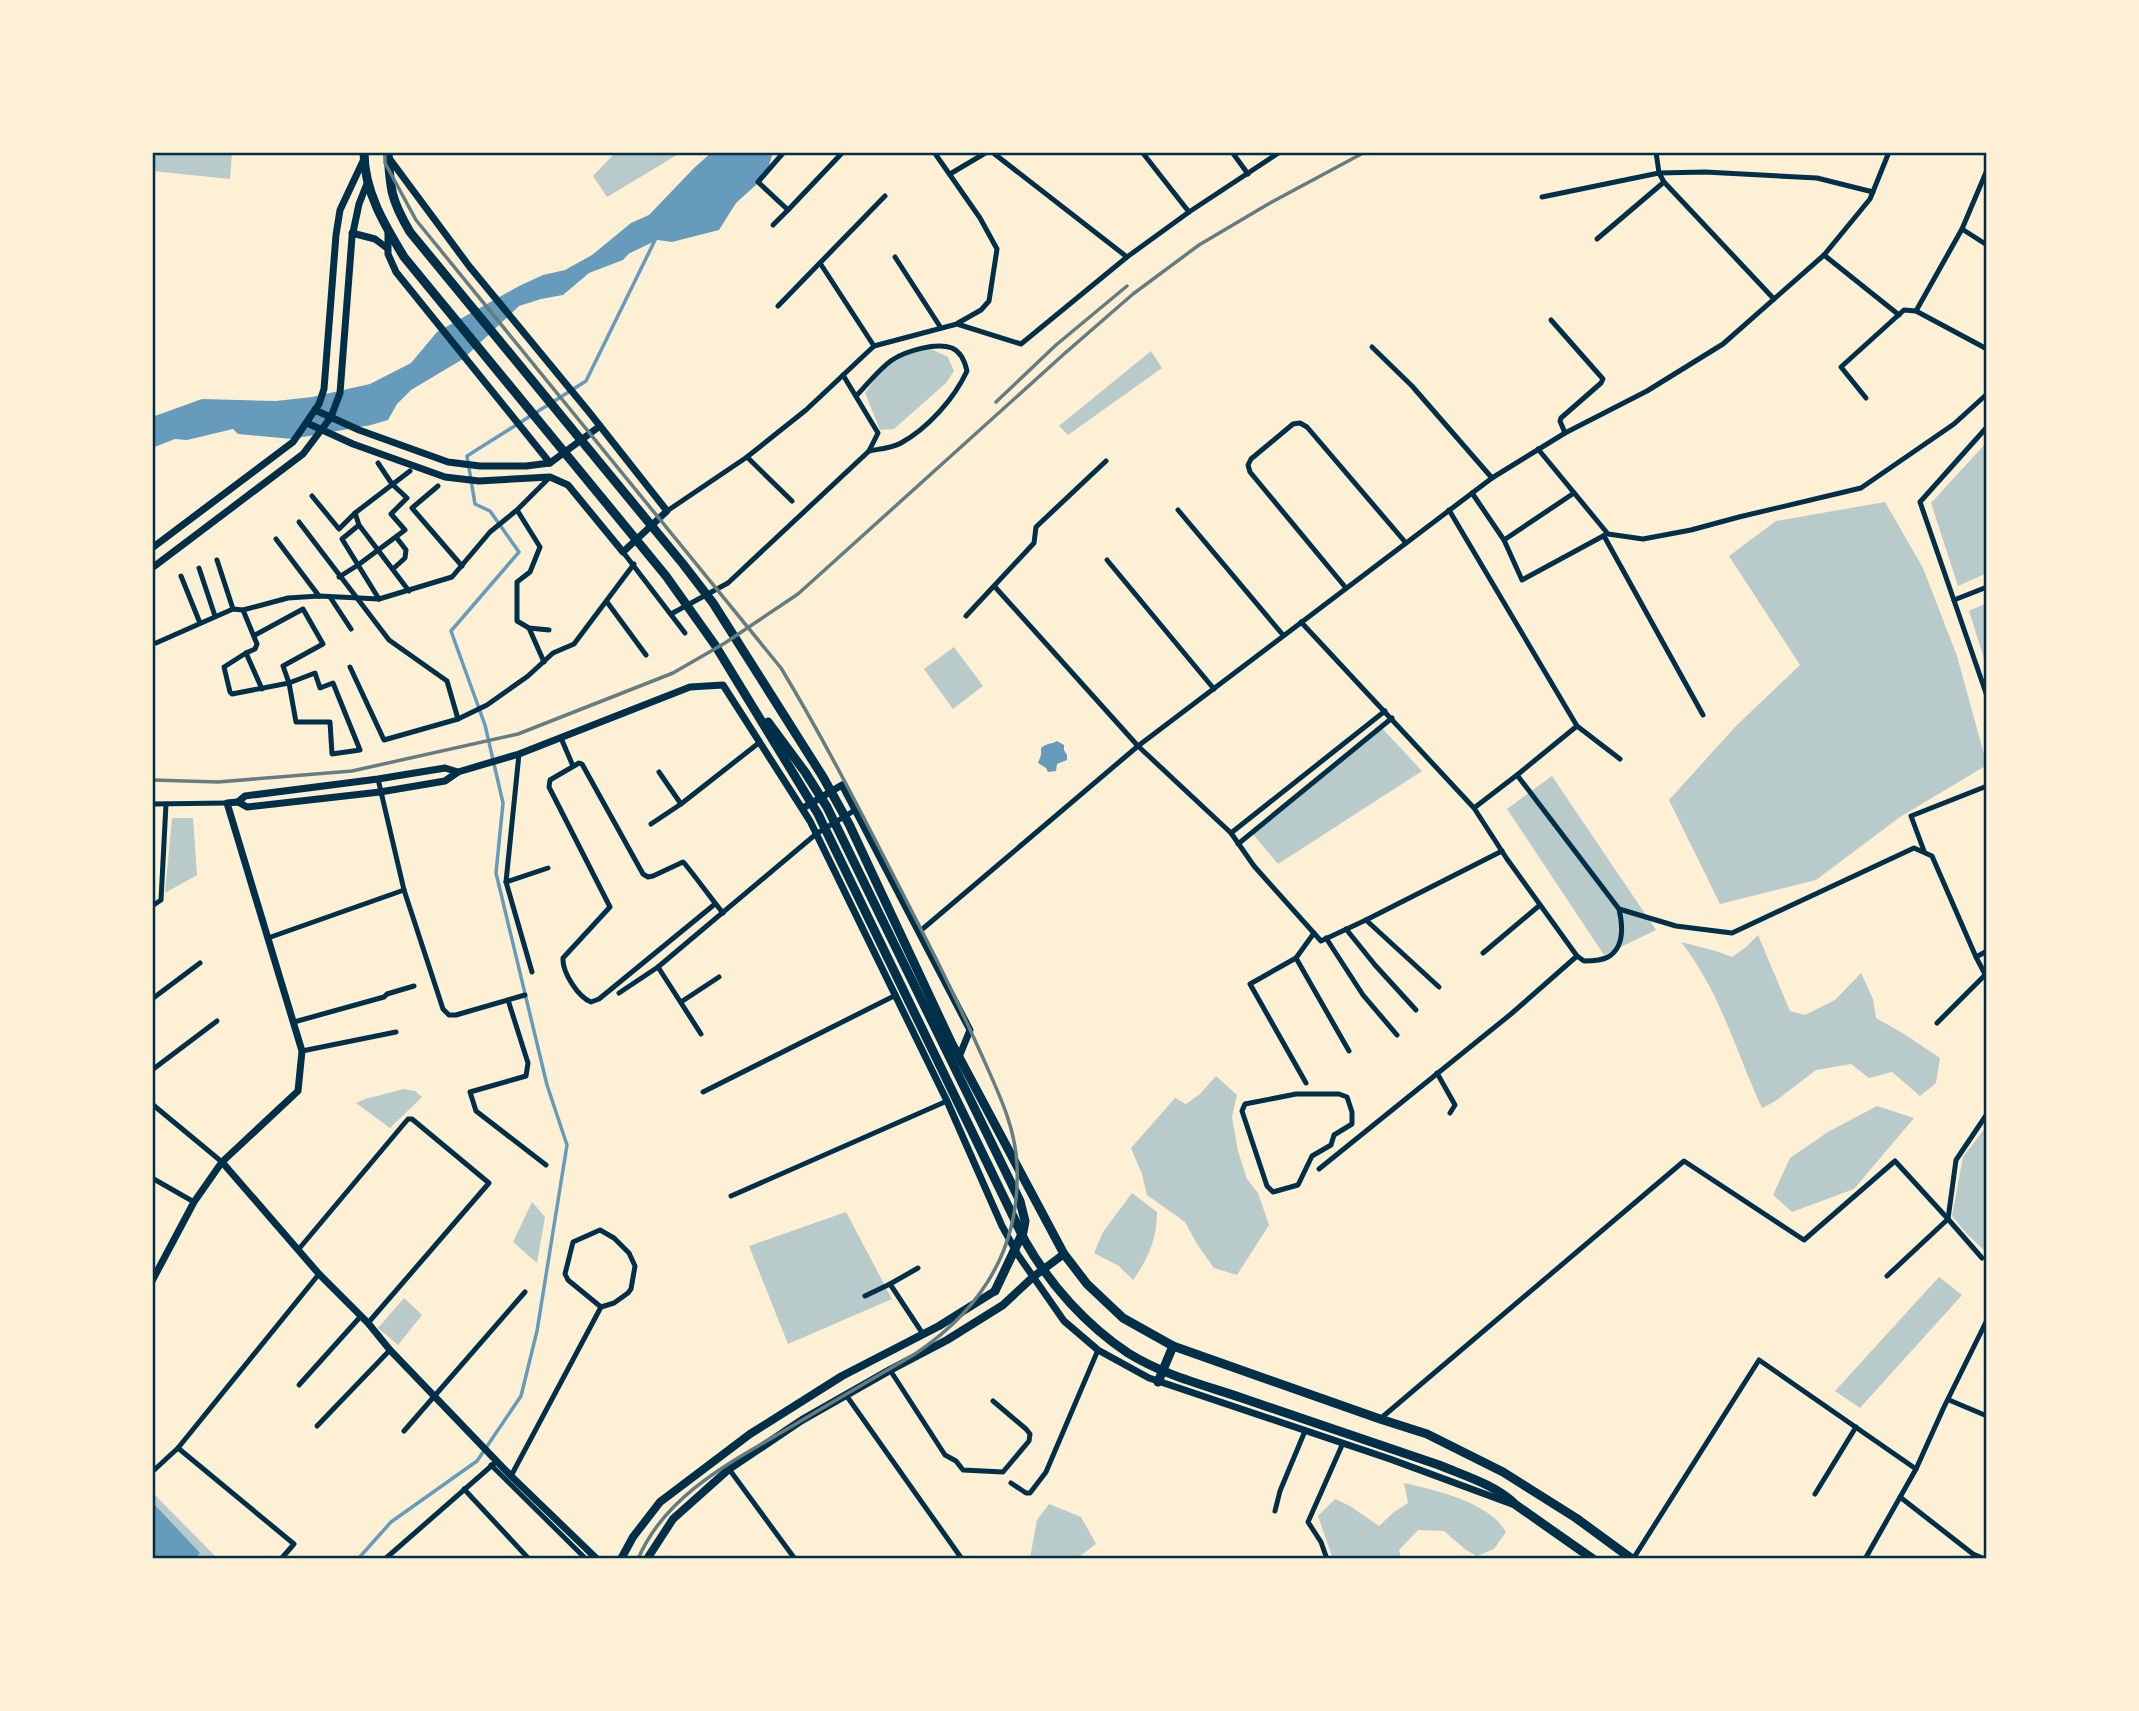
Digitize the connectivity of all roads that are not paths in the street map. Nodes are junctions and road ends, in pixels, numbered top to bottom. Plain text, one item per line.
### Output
1 (784, 152) edge
2 (843, 152) edge
3 (934, 152) edge
4 (986, 152) edge
5 (992, 152) edge
6 (1142, 152) edge
7 (1232, 152) edge
8 (1280, 152) edge
9 (1656, 152) edge
10 (1889, 152) edge
11 (364, 155) edge
12 (388, 155) edge
13 (1987, 170) edge
14 (1659, 173) junction
15 (950, 174) junction
16 (1248, 174) junction
17 (368, 181) junction
18 (1664, 182) junction
19 (1873, 192) junction
20 (885, 197) dead end
21 (1542, 197) dead end
22 (788, 210) junction
23 (1189, 212) junction
24 (773, 225) dead end
25 (1962, 229) junction
26 (388, 230) junction
27 (352, 235) junction
28 (1597, 239) dead end
29 (1987, 245) edge
30 (387, 248) junction
31 (1824, 255) junction
32 (894, 257) dead end
33 (1127, 257) junction
34 (820, 263) junction
35 (1774, 299) junction
36 (778, 306) dead end
37 (1916, 311) junction
38 (1901, 312) junction
39 (1551, 320) dead end
40 (957, 324) junction
41 (941, 328) junction
42 (874, 346) junction
43 (1372, 347) dead end
44 (1987, 349) edge
45 (843, 375) junction
46 (1987, 394) edge
47 (856, 396) junction
48 (1866, 398) dead end
49 (316, 410) junction
50 (331, 417) junction
51 (307, 423) junction
52 (600, 426) junction
53 (1987, 427) edge
54 (321, 430) junction
55 (1566, 433) junction
56 (1538, 449) junction
57 (869, 451) junction
58 (747, 457) junction
59 (1106, 461) dead end
60 (378, 463) dead end
61 (550, 463) junction
62 (410, 471) dead end
63 (550, 477) junction
64 (1492, 478) junction
65 (392, 484) junction
66 (438, 486) dead end
67 (1472, 493) junction
68 (1574, 493) junction
69 (312, 496) dead end
70 (792, 501) dead end
71 (517, 510) junction
72 (1178, 510) dead end
73 (1448, 510) junction
74 (667, 511) junction
75 (355, 513) junction
76 (299, 522) dead end
77 (359, 525) junction
78 (1606, 535) junction
79 (396, 537) junction
80 (276, 539) dead end
81 (1504, 540) junction
82 (1406, 543) junction
83 (152, 548) edge
84 (379, 550) junction
85 (623, 551) junction
86 (217, 560) dead end
87 (1107, 561) dead end
88 (634, 564) junction
89 (358, 565) junction
90 (462, 566) junction
91 (152, 568) edge
92 (199, 568) dead end
93 (393, 569) junction
94 (181, 576) dead end
95 (339, 577) junction
96 (995, 587) junction
97 (1987, 587) edge
98 (1346, 588) junction
99 (409, 591) junction
100 (319, 596) junction
101 (330, 597) junction
102 (357, 598) junction
103 (379, 598) junction
104 (1954, 600) junction
105 (607, 602) junction
106 (233, 609) junction
107 (243, 610) junction
108 (671, 614) junction
109 (215, 616) junction
110 (966, 616) dead end
111 (1301, 622) junction
112 (200, 623) junction
113 (529, 628) junction
114 (351, 629) dead end
115 (549, 629) dead end
116 (685, 633) dead end
117 (255, 635) junction
118 (1283, 635) junction
119 (156, 643) dead end
120 (246, 653) junction
121 (646, 655) dead end
122 (544, 662) junction
123 (350, 667) dead end
124 (289, 684) junction
125 (262, 689) junction
126 (1214, 689) junction
127 (745, 693) junction
128 (1987, 696) edge
129 (1385, 711) junction
130 (1703, 715) dead end
131 (1392, 718) junction
132 (458, 719) junction
133 (1577, 726) junction
134 (561, 738) junction
135 (760, 742) junction
136 (1139, 746) junction
137 (519, 754) junction
138 (1620, 758) dead end
139 (573, 766) junction
140 (1312, 769) junction
141 (458, 772) junction
142 (659, 772) dead end
143 (1517, 775) junction
144 (1320, 778) junction
145 (378, 779) junction
146 (1987, 786) edge
147 (1288, 788) junction
148 (380, 792) junction
149 (1296, 796) junction
150 (238, 802) junction
151 (228, 803) junction
152 (152, 804) edge
153 (166, 804) junction
154 (681, 804) junction
155 (803, 808) junction
156 (1474, 808) junction
157 (855, 810) junction
158 (651, 824) dead end
159 (1231, 833) junction
160 (816, 834) junction
161 (1238, 844) junction
162 (1502, 851) junction
163 (1924, 851) junction
164 (548, 868) dead end
165 (506, 883) junction
166 (404, 890) junction
167 (715, 904) junction
168 (1540, 905) junction
169 (152, 906) edge
170 (1619, 909) junction
171 (723, 913) junction
172 (1366, 920) junction
173 (1346, 929) junction
174 (919, 932) junction
175 (1314, 933) junction
176 (678, 934) junction
177 (268, 938) junction
178 (1326, 938) junction
179 (690, 940) junction
180 (1987, 951) edge
181 (1483, 953) dead end
182 (1577, 957) junction
183 (1976, 957) junction
184 (1296, 958) junction
185 (200, 963) dead end
186 (658, 967) junction
187 (532, 972) dead end
188 (1986, 976) edge
189 (719, 977) dead end
190 (414, 986) dead end
191 (1439, 987) dead end
192 (619, 993) dead end
193 (525, 995) dead end
194 (896, 995) junction
195 (152, 999) edge
196 (508, 1000) junction
197 (681, 1002) junction
198 (1416, 1010) dead end
199 (217, 1021) dead end
200 (294, 1022) junction
201 (1937, 1023) dead end
202 (396, 1032) dead end
203 (701, 1034) dead end
204 (1397, 1035) dead end
205 (302, 1051) junction
206 (1349, 1051) dead end
207 (959, 1057) junction
208 (152, 1070) edge
209 (1437, 1073) junction
210 (1307, 1083) dead end
211 (704, 1092) dead end
212 (947, 1101) junction
213 (152, 1104) edge
214 (1450, 1113) dead end
215 (1987, 1114) edge
216 (1312, 1156) junction
217 (222, 1162) junction
218 (546, 1165) dead end
219 (152, 1178) edge
220 (731, 1196) dead end
221 (194, 1202) junction
222 (1948, 1219) junction
223 (1014, 1249) junction
224 (298, 1250) junction
225 (1064, 1254) junction
226 (1982, 1258) dead end
227 (918, 1268) dead end
228 (319, 1274) junction
229 (1887, 1276) dead end
230 (1033, 1277) junction
231 (152, 1281) edge
232 (890, 1284) junction
233 (995, 1291) joint
234 (525, 1292) dead end
235 (865, 1296) dead end
236 (601, 1307) junction
237 (361, 1316) junction
238 (1987, 1320) edge
239 (368, 1323) junction
240 (923, 1334) junction
241 (1173, 1346) junction
242 (390, 1350) junction
243 (1098, 1350) junction
244 (890, 1370) junction
245 (1158, 1381) junction
246 (299, 1385) dead end
247 (846, 1395) junction
248 (436, 1396) junction
249 (1949, 1400) junction
250 (993, 1401) dead end
251 (1987, 1416) edge
252 (1380, 1419) junction
253 (317, 1426) dead end
254 (1856, 1427) junction
255 (404, 1431) dead end
256 (1305, 1431) junction
257 (1343, 1443) junction
258 (178, 1447) junction
259 (494, 1463) junction
260 (729, 1469) junction
261 (1916, 1469) junction
262 (152, 1472) edge
263 (511, 1476) junction
264 (1011, 1483) dead end
265 (464, 1489) junction
266 (1815, 1494) dead end
267 (1900, 1497) junction
268 (1516, 1505) junction
269 (1275, 1511) dead end
270 (281, 1559) edge
271 (385, 1559) edge
272 (529, 1559) edge
273 (586, 1559) edge
274 (597, 1559) edge
275 (621, 1559) edge
276 (647, 1559) edge
277 (795, 1559) edge
278 (962, 1559) edge
279 (1327, 1559) edge
280 (1594, 1559) edge
281 (1632, 1559) edge
282 (1865, 1559) edge
283 (1985, 1559) edge

1 - 22 street
2 - 22 street
3 - 15 street
4 - 15 street
5 - 33 street
6 - 23 street
7 - 16 street
8 - 16 street
9 - 14 street
10 - 19 street
11 - 17 main road
11 - 49 street
12 - 52 street
12 - 207 main road
13 - 25 street
14 - 18 street
14 - 19 street
14 - 21 street
15 - 40 street
16 - 23 street
17 - 26 main road
17 - 27 street
18 - 28 street
18 - 35 street
19 - 31 street
20 - 34 street
22 - 24 street
23 - 33 street
25 - 29 street
25 - 37 street
26 - 30 street
26 - 127 main road
27 - 30 street
27 - 50 street
30 - 61 street
31 - 35 street
31 - 38 street
32 - 41 street
33 - 40 street
34 - 36 street
34 - 42 street
35 - 55 street
37 - 38 street
37 - 44 street
38 - 48 street
39 - 55 street
40 - 41 street
41 - 42 street
42 - 45 street
43 - 64 street
45 - 47 street
45 - 58 street
46 - 78 street
47 - 57 street
47 - 57 street
49 - 50 street
49 - 51 street
50 - 54 street
50 - 61 street
51 - 54 street
51 - 83 street
52 - 61 street
52 - 74 street
53 - 104 street
54 - 63 street
54 - 91 street
55 - 56 street
56 - 64 street
56 - 68 street
57 - 108 street
58 - 70 street
58 - 74 street
59 - 96 street
60 - 65 street
62 - 65 street
63 - 71 street
63 - 85 street
64 - 67 street
65 - 75 street
65 - 79 street
66 - 90 street
67 - 73 street
67 - 81 street
68 - 78 street
68 - 81 street
69 - 75 street
71 - 90 street
71 - 113 street
72 - 118 street
73 - 82 street
73 - 133 street
74 - 85 street
75 - 77 street
76 - 95 street
77 - 84 street
77 - 89 street
78 - 81 street
78 - 130 street
79 - 84 street
79 - 93 street
80 - 100 street
82 - 98 street
82 - 98 street
84 - 89 street
84 - 93 street
85 - 88 street
86 - 106 street
87 - 126 street
88 - 105 street
88 - 108 street
89 - 95 street
89 - 103 street
90 - 99 street
92 - 109 street
93 - 99 street
94 - 112 street
95 - 102 street
96 - 110 street
96 - 136 street
97 - 104 street
98 - 111 street
99 - 103 street
100 - 101 street
100 - 107 street
101 - 102 street
101 - 114 street
102 - 103 street
102 - 132 street
104 - 128 street
105 - 121 street
105 - 122 street
106 - 107 street
106 - 109 street
107 - 117 street
108 - 116 street
109 - 112 street
111 - 118 street
111 - 129 street
112 - 119 street
113 - 115 street
113 - 122 street
117 - 120 street
117 - 124 street
118 - 126 street
120 - 125 street
120 - 125 street
122 - 132 street
123 - 132 street
124 - 124 street
124 - 125 street
126 - 136 street
127 - 223 main road
127 - 268 main road
129 - 131 street
129 - 140 street
131 - 144 street
131 - 156 street
133 - 138 street
133 - 143 street
134 - 135 street
134 - 137 street
134 - 139 street
135 - 154 street
135 - 155 street
136 - 159 street
136 - 174 street
137 - 141 street
137 - 165 street
139 - 167 street
139 - 176 street
140 - 144 street
140 - 147 street
141 - 145 street
141 - 148 street
142 - 154 street
143 - 156 street
143 - 170 street
144 - 149 street
145 - 148 street
145 - 150 street
146 - 163 street
147 - 149 street
147 - 159 street
148 - 150 street
148 - 166 street
149 - 161 street
150 - 151 street
151 - 153 street
151 - 177 street
152 - 153 street
153 - 169 street
154 - 158 street
155 - 157 street
155 - 160 street
156 - 162 street
157 - 160 street
157 - 174 street
159 - 161 street
160 - 171 street
160 - 194 street
161 - 175 street
162 - 168 street
162 - 172 street
163 - 170 street
163 - 183 street
164 - 165 street
165 - 187 street
166 - 177 street
166 - 196 street
167 - 171 street
167 - 176 street
168 - 181 street
168 - 182 street
170 - 182 street
171 - 179 street
172 - 173 street
172 - 191 street
173 - 178 street
173 - 198 street
174 - 207 street
175 - 178 street
175 - 184 street
176 - 179 street
177 - 200 street
178 - 204 street
179 - 186 street
180 - 183 street
182 - 209 street
183 - 188 street
184 - 206 street
184 - 210 street
185 - 195 street
186 - 192 street
186 - 197 street
188 - 201 street
189 - 197 street
190 - 200 street
193 - 196 street
194 - 211 street
194 - 212 street
196 - 218 street
197 - 203 street
199 - 208 street
200 - 205 street
202 - 205 street
205 - 217 street
207 - 225 main road
209 - 214 street
209 - 216 street
212 - 220 street
212 - 223 street
213 - 217 street
215 - 222 street
216 - 216 street
217 - 221 street
217 - 224 street
219 - 221 street
221 - 231 street
222 - 226 street
222 - 229 street
222 - 252 street
223 - 230 street
223 - 233 main road
224 - 228 street
224 - 239 street
225 - 230 main road
225 - 241 main road
227 - 232 street
228 - 237 street
228 - 258 street
230 - 243 street
230 - 244 main road
232 - 235 street
232 - 240 street
233 - 240 main road
234 - 248 street
236 - 236 street
236 - 263 street
237 - 239 street
237 - 246 street
238 - 249 street
239 - 242 street
240 - 275 main road
241 - 245 main road
241 - 252 main road
242 - 248 street
242 - 253 street
243 - 245 street
243 - 264 street
244 - 247 main road
244 - 250 street
245 - 256 street
247 - 260 main road
247 - 278 street
248 - 255 street
248 - 259 street
249 - 251 street
249 - 261 street
252 - 281 main road
254 - 261 street
254 - 266 street
254 - 281 street
256 - 257 street
256 - 269 street
257 - 268 street
257 - 279 street
258 - 262 street
258 - 270 street
259 - 263 street
259 - 265 street
259 - 273 street
260 - 276 main road
260 - 277 street
261 - 267 street
263 - 274 street
265 - 271 street
265 - 272 street
267 - 282 street
267 - 283 street
268 - 280 main road

